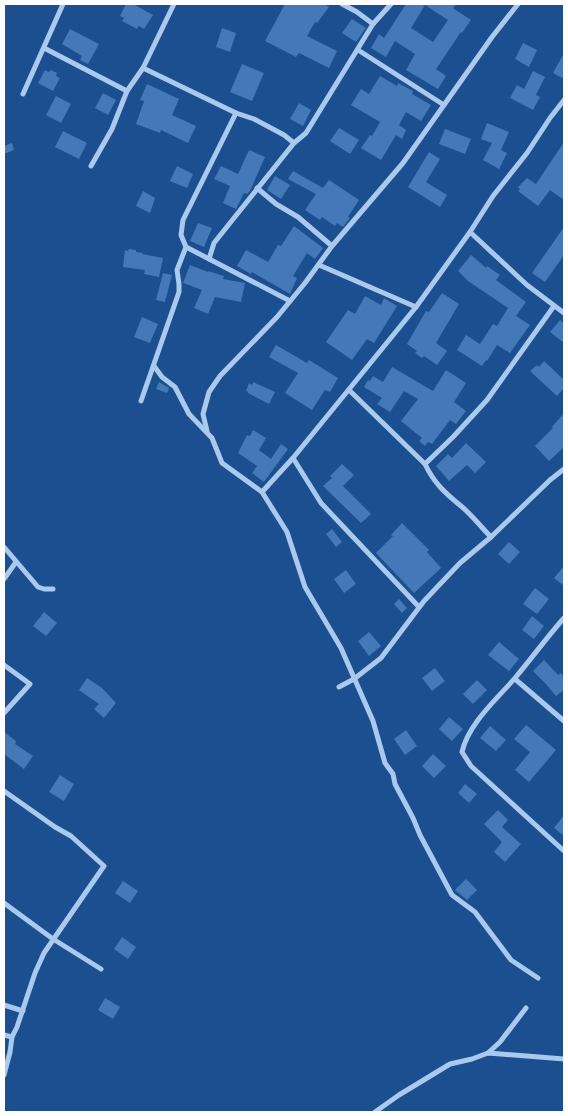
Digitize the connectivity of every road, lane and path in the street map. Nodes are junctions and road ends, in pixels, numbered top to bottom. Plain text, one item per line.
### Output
1 (63, 4) edge
2 (174, 4) edge
3 (342, 4) edge
4 (391, 4) edge
5 (518, 4) edge
6 (373, 24) junction
7 (44, 48) junction
8 (358, 50) junction
9 (143, 68) junction
10 (127, 91) junction
11 (23, 94) dead end
12 (564, 100) edge
13 (444, 105) junction
14 (236, 113) junction
15 (294, 142) junction
16 (91, 166) dead end
17 (257, 188) junction
18 (470, 232) junction
19 (332, 246) junction
20 (186, 247) junction
21 (209, 259) junction
22 (319, 265) junction
23 (290, 301) junction
24 (554, 306) junction
25 (416, 307) junction
26 (564, 313) edge
27 (154, 366) junction
28 (349, 390) junction
29 (140, 401) dead end
30 (207, 431) junction
31 (293, 458) junction
32 (426, 464) junction
33 (564, 469) edge
34 (262, 492) junction
35 (491, 537) junction
36 (4, 547) edge
37 (16, 562) junction
38 (4, 579) edge
39 (53, 589) dead end
40 (419, 607) junction
41 (564, 618) edge
42 (4, 665) edge
43 (354, 679) junction
44 (515, 679) junction
45 (339, 687) dead end
46 (4, 713) edge
47 (564, 721) edge
48 (4, 791) edge
49 (564, 851) edge
50 (4, 904) edge
51 (53, 939) junction
52 (100, 969) dead end
53 (538, 978) dead end
54 (4, 1005) edge
55 (526, 1008) dead end
56 (23, 1011) junction
57 (4, 1035) edge
58 (12, 1037) junction
59 (488, 1053) junction
60 (564, 1059) edge
61 (4, 1075) edge
62 (375, 1112) edge

1 - 7 street
2 - 9 street
3 - 6 street
4 - 6 street
5 - 13 street
6 - 8 street
7 - 10 street
7 - 11 street
8 - 13 street
8 - 15 street
9 - 10 street
9 - 14 street
10 - 16 street
12 - 18 street
13 - 19 street
14 - 15 street
14 - 20 street
15 - 17 street
17 - 19 street
17 - 21 street
18 - 24 street
18 - 25 street
19 - 22 street
20 - 21 street
20 - 27 street
21 - 23 street
22 - 23 street
22 - 25 street
23 - 30 street
24 - 26 street
24 - 32 street
25 - 28 street
27 - 29 street
27 - 30 street
28 - 31 street
28 - 32 street
30 - 34 street
31 - 34 street
31 - 40 street
32 - 35 street
33 - 35 street
34 - 43 street
35 - 40 street
36 - 37 street
37 - 38 street
37 - 39 street
40 - 43 street
41 - 44 street
42 - 46 street
43 - 45 street
43 - 53 street
44 - 47 street
44 - 49 street
48 - 51 street
50 - 51 street
51 - 52 street
51 - 56 street
54 - 56 street
55 - 59 street
56 - 58 street
57 - 58 street
58 - 61 street
59 - 60 street
59 - 62 street

